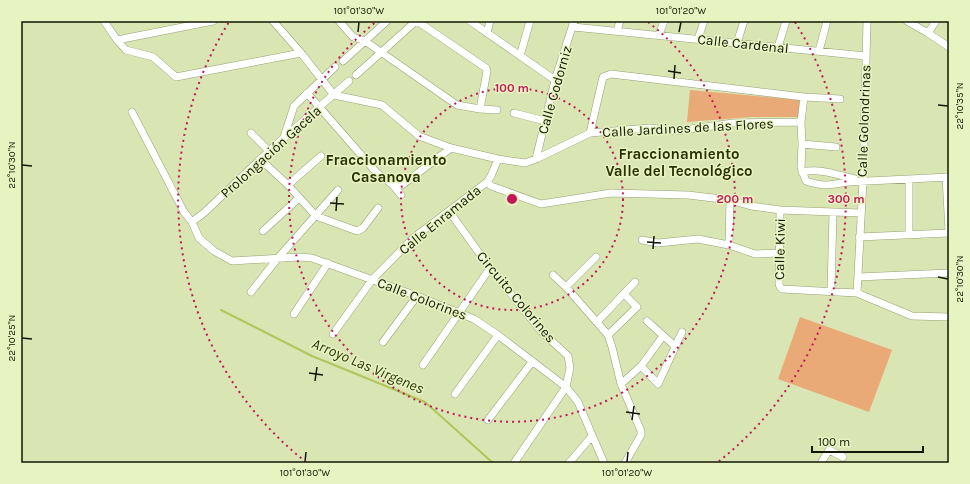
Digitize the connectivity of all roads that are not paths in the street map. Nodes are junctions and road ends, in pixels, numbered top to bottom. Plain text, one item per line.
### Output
1 (104, 21) edge
2 (213, 21) edge
3 (273, 21) edge
4 (339, 21) edge
5 (387, 21) edge
6 (417, 21) edge
7 (470, 21) edge
8 (490, 21) edge
9 (530, 21) edge
10 (620, 21) edge
11 (664, 21) edge
12 (704, 21) edge
13 (744, 21) edge
14 (786, 21) edge
15 (827, 21) edge
16 (867, 21) edge
17 (907, 21) edge
18 (936, 21) edge
19 (574, 24) edge
20 (617, 31) junction
21 (488, 33) junction
22 (928, 33) junction
23 (659, 35) junction
24 (698, 39) junction
25 (118, 40) junction
26 (365, 41) junction
27 (737, 43) junction
28 (778, 47) junction
29 (949, 47) edge
30 (818, 51) junction
31 (301, 53) junction
32 (382, 53) junction
33 (520, 56) junction
34 (866, 56) junction
35 (343, 61) dead end
36 (335, 67) dead end
37 (356, 75) dead end
38 (321, 79) junction
39 (555, 80) junction
40 (349, 82) dead end
41 (307, 93) junction
42 (334, 95) junction
43 (804, 97) junction
44 (840, 99) dead end
45 (320, 108) junction
46 (480, 109) junction
47 (497, 110) dead end
48 (132, 112) dead end
49 (514, 113) dead end
50 (545, 121) junction
51 (801, 122) junction
52 (252, 133) dead end
53 (590, 133) junction
54 (284, 138) junction
55 (802, 144) junction
56 (836, 147) dead end
57 (451, 148) junction
58 (269, 151) junction
59 (321, 156) dead end
60 (260, 159) junction
61 (498, 159) junction
62 (536, 160) junction
63 (802, 172) junction
64 (948, 177) edge
65 (908, 179) junction
66 (863, 181) junction
67 (487, 182) junction
68 (393, 185) junction
69 (288, 186) junction
70 (338, 190) dead end
71 (401, 195) dead end
72 (299, 198) junction
73 (730, 200) junction
74 (378, 208) dead end
75 (780, 210) junction
76 (448, 211) junction
77 (833, 212) junction
78 (861, 213) junction
79 (316, 216) junction
80 (192, 222) junction
81 (263, 230) dead end
82 (949, 232) edge
83 (909, 234) junction
84 (859, 237) junction
85 (642, 240) dead end
86 (729, 245) junction
87 (779, 253) junction
88 (596, 257) dead end
89 (278, 258) junction
90 (328, 264) junction
91 (490, 268) junction
92 (949, 273) edge
93 (553, 275) dead end
94 (858, 277) junction
95 (372, 280) junction
96 (635, 282) dead end
97 (566, 287) junction
98 (831, 291) junction
99 (251, 292) dead end
100 (857, 293) junction
101 (624, 294) junction
102 (417, 296) junction
103 (460, 313) junction
104 (294, 314) dead end
105 (949, 317) edge
106 (647, 321) dead end
107 (597, 322) junction
108 (682, 332) dead end
109 (333, 334) dead end
110 (498, 335) junction
111 (608, 335) junction
112 (663, 336) junction
113 (383, 342) dead end
114 (676, 347) junction
115 (532, 362) junction
116 (423, 365) dead end
117 (641, 366) junction
118 (621, 384) junction
119 (566, 386) junction
120 (456, 394) dead end
121 (488, 420) dead end
122 (592, 436) junction
123 (843, 457) dead end
124 (514, 463) edge
125 (569, 463) edge
126 (604, 463) edge
127 (625, 463) edge
128 (821, 463) edge

1 - 25 street
2 - 25 street
3 - 31 street
4 - 26 street
5 - 26 street
6 - 32 street
6 - 46 street
7 - 21 street
8 - 21 street
9 - 33 street
10 - 20 street
11 - 23 street
12 - 24 street
13 - 27 street
14 - 28 street
15 - 30 street
16 - 34 street, Calle Golondrinas
17 - 22 street
18 - 22 street
19 - 20 street, Calle Cardenal
19 - 39 street, Calle Codorniz
20 - 23 street, Calle Cardenal
21 - 33 street
22 - 29 street
23 - 24 street, Calle Cardenal
24 - 27 street, Calle Cardenal
25 - 31 street
26 - 32 street
26 - 35 street
27 - 28 street, Calle Cardenal
28 - 30 street, Calle Cardenal
30 - 34 street, Calle Cardenal
31 - 38 street
32 - 37 street
32 - 46 street
33 - 39 street
34 - 66 street, Calle Golondrinas
36 - 38 street
38 - 41 street
38 - 42 street
39 - 50 street, Calle Codorniz
40 - 42 street, Prolongación Gacela
41 - 45 street
41 - 54 street
42 - 45 street, Prolongación Gacela
42 - 57 street, Calle Jardines de las Flores
43 - 44 street
43 - 51 street
43 - 53 street
45 - 54 street, Prolongación Gacela
45 - 68 street
46 - 47 street
48 - 80 street, Calle Colorines
49 - 50 street
50 - 62 street, Calle Codorniz
51 - 53 street, Calle Jardines de las Flores
51 - 55 street
52 - 58 street
53 - 62 street, Calle Jardines de las Flores
54 - 58 street, Prolongación Gacela
55 - 56 street
55 - 63 street
57 - 61 street, Calle Jardines de las Flores
57 - 68 street
58 - 60 street, Prolongación Gacela
59 - 69 street
60 - 69 street
60 - 80 street, Prolongación Gacela
61 - 62 street, Calle Jardines de las Flores
61 - 67 street, Calle Enramada
63 - 66 street
63 - 66 street
64 - 65 street
64 - 82 street
65 - 66 street
65 - 83 street
66 - 78 street, Calle Golondrinas
67 - 73 street
67 - 76 street, Calle Enramada
68 - 71 street
69 - 72 street
70 - 79 street
72 - 79 street
72 - 81 street
73 - 75 street
73 - 86 street
74 - 79 street
75 - 77 street
75 - 87 street, Calle Kiwi
76 - 91 street, Circuito Colorines
76 - 95 street, Calle Enramada
77 - 78 street
77 - 98 street
78 - 84 street, Calle Golondrinas
79 - 89 street
80 - 89 street, Calle Colorines
82 - 83 street
83 - 84 street
84 - 94 street, Calle Golondrinas
85 - 86 street
86 - 87 street
87 - 98 street, Calle Kiwi
88 - 97 street
89 - 90 street, Calle Colorines
89 - 99 street
90 - 95 street, Calle Colorines
90 - 104 street
91 - 103 street
91 - 119 street, Circuito Colorines
92 - 94 street
93 - 97 street
94 - 100 street, Calle Golondrinas
95 - 102 street, Calle Colorines
95 - 109 street, Calle Enramada
96 - 101 street
97 - 107 street
98 - 100 street
100 - 105 street
101 - 107 street
101 - 111 street
102 - 103 street, Calle Colorines
102 - 113 street
103 - 110 street, Calle Colorines
103 - 116 street
106 - 112 street
107 - 111 street
108 - 114 street
110 - 115 street, Calle Colorines
110 - 120 street
111 - 118 street
112 - 114 street
112 - 117 street
114 - 117 street
115 - 119 street, Calle Colorines
115 - 121 street
117 - 118 street
118 - 127 street
119 - 122 street, Calle Colorines
119 - 124 street
122 - 125 street
122 - 126 street, Calle Colorines
123 - 128 street

